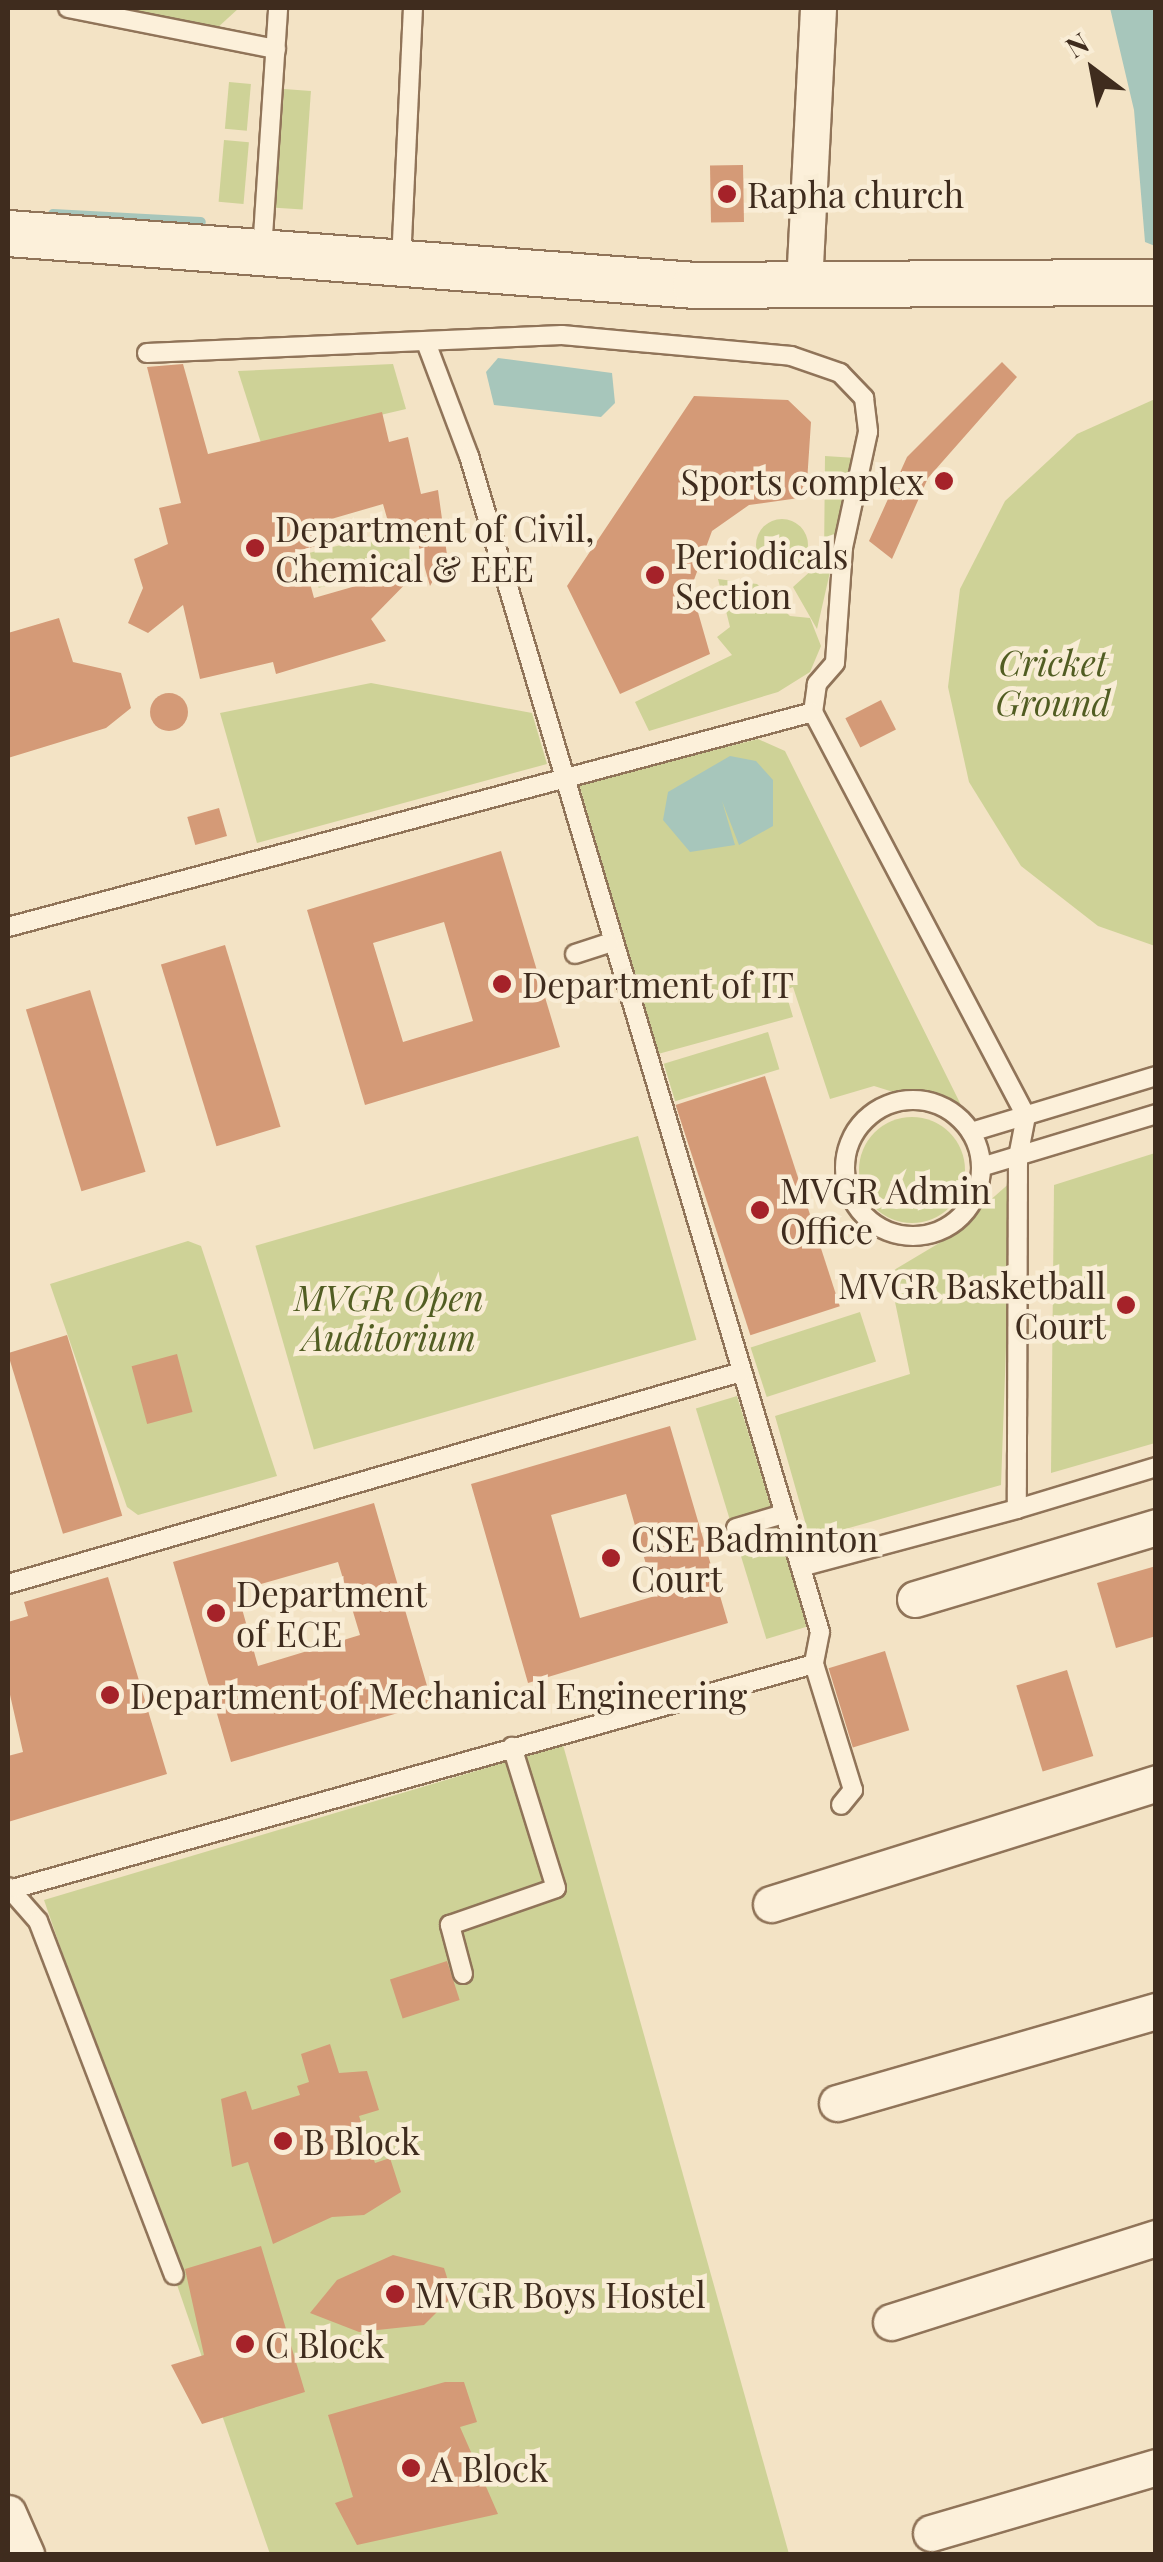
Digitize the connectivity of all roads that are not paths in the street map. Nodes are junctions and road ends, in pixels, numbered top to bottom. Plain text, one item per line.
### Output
1 (68, 8) edge
2 (278, 8) edge
3 (413, 8) edge
4 (818, 8) edge
5 (276, 49) junction
6 (8, 233) edge
7 (262, 251) junction
8 (400, 269) junction
9 (1156, 282) edge
10 (804, 285) junction
11 (427, 345) junction
12 (147, 352) dead end
13 (813, 712) junction
14 (558, 775) junction
15 (8, 926) edge
16 (608, 943) junction
17 (575, 954) dead end
18 (1156, 1076) edge
19 (1156, 1114) edge
20 (1026, 1116) junction
21 (971, 1132) junction
22 (1018, 1156) junction
23 (981, 1167) junction
24 (741, 1372) junction
25 (1156, 1467) edge
26 (1018, 1509) junction
27 (783, 1514) junction
28 (1156, 1527) edge
29 (736, 1528) dead end
30 (801, 1567) junction
31 (8, 1584) edge
32 (916, 1599) dead end
33 (814, 1664) junction
34 (512, 1748) junction
35 (1156, 1783) edge
36 (841, 1806) dead end
37 (12, 1888) edge
38 (771, 1904) dead end
39 (463, 1974) dead end
40 (1156, 2011) edge
41 (837, 2103) dead end
42 (1156, 2238) edge
43 (174, 2275) dead end
44 (890, 2322) dead end
45 (1156, 2467) edge
46 (8, 2513) edge
47 (931, 2533) dead end
48 (26, 2554) edge

1 - 5 lane
2 - 5 lane
3 - 8 lane
4 - 10 street
5 - 7 lane
6 - 7 street
7 - 8 street
8 - 10 street
9 - 10 street
11 - 12 lane
11 - 13 lane
11 - 14 lane
13 - 14 lane
13 - 20 lane
14 - 15 lane
14 - 16 lane
16 - 17 lane
16 - 24 lane
18 - 20 lane
19 - 22 lane
20 - 21 lane
20 - 22 lane
21 - 23 lane
21 - 23 lane
22 - 23 lane
22 - 26 lane
24 - 27 lane
24 - 31 lane
25 - 26 lane
26 - 30 lane
27 - 29 lane
27 - 30 lane
28 - 32 street
30 - 33 lane
33 - 34 lane
33 - 36 lane
34 - 37 lane
34 - 39 lane
35 - 38 street
37 - 43 lane
40 - 41 street
42 - 44 street
45 - 47 street
46 - 48 street

